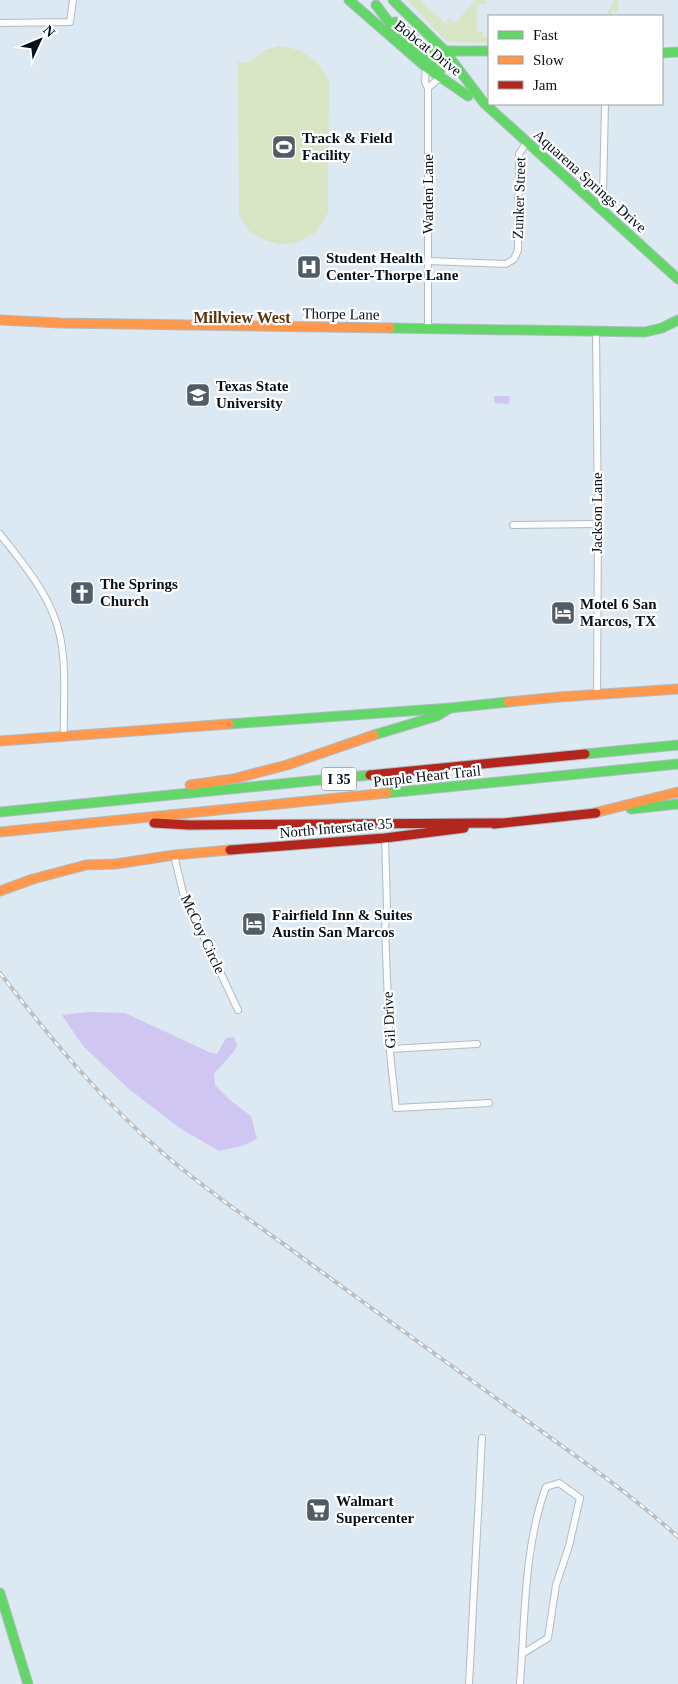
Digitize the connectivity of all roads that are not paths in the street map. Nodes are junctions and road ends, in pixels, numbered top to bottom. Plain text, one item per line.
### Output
1 (73, 0) edge
2 (349, 0) edge
3 (393, 0) edge
4 (373, 3) edge
5 (0, 23) edge
6 (444, 50) junction
7 (488, 51) edge
8 (663, 52) edge
9 (678, 52) edge
10 (426, 67) junction
11 (445, 80) junction
12 (428, 88) junction
13 (468, 96) junction
14 (484, 103) junction
15 (605, 105) edge
16 (527, 142) junction
17 (599, 207) junction
18 (428, 261) junction
19 (678, 279) edge
20 (0, 320) edge
21 (678, 320) edge
22 (428, 330) junction
23 (596, 332) junction
24 (598, 524) junction
25 (513, 525) dead end
26 (0, 534) edge
27 (678, 689) edge
28 (597, 695) junction
29 (450, 708) junction
30 (64, 737) junction
31 (0, 741) edge
32 (678, 745) edge
33 (678, 764) edge
34 (678, 792) edge
35 (678, 804) edge
36 (52, 807) junction
37 (0, 812) edge
38 (590, 814) junction
39 (107, 822) junction
40 (500, 823) junction
41 (0, 832) edge
42 (385, 838) junction
43 (174, 855) junction
44 (0, 891) edge
45 (238, 1010) dead end
46 (477, 1044) dead end
47 (390, 1049) junction
48 (489, 1102) dead end
49 (482, 1438) dead end
50 (0, 1593) edge
51 (522, 1654) junction
52 (28, 1684) edge
53 (469, 1684) edge
54 (520, 1684) edge

1 - 5 street
2 - 10 main road, Bobcat Drive
3 - 6 main road, Bobcat Drive
4 - 6 main road, Aquarena Springs Drive
4 - 13 main road, Aquarena Springs Drive
6 - 7 main road
6 - 14 main road, Aquarena Springs Drive
8 - 9 main road
10 - 11 main road, Bobcat Drive
10 - 12 street, Warden Lane
11 - 12 street
11 - 13 main road, Bobcat Drive
12 - 18 street, Warden Lane
13 - 14 main road, Aquarena Springs Drive
14 - 16 main road, Aquarena Springs Drive
15 - 17 street
16 - 17 main road, Aquarena Springs Drive
16 - 18 street, Zunker Street
17 - 19 main road, Aquarena Springs Drive
18 - 22 street, Warden Lane
20 - 22 main road, Thorpe Lane
21 - 23 main road, Thorpe Lane
22 - 23 main road, Thorpe Lane
23 - 24 street, Jackson Lane
24 - 25 street
24 - 28 street, Jackson Lane
26 - 30 street
27 - 28 main road
28 - 29 main road
29 - 30 main road
29 - 36 main road
30 - 31 main road
32 - 36 main road, Purple Heart Trail / I 35
33 - 39 main road, Purple Heart Trail / I 35
34 - 38 main road
35 - 38 main road, North Interstate 35
36 - 37 main road, Purple Heart Trail / I 35
38 - 40 main road, North Interstate 35
39 - 40 main road
39 - 41 main road, Purple Heart Trail / I 35
40 - 42 main road, North Interstate 35
42 - 43 main road, North Interstate 35
42 - 47 street, Gil Drive
43 - 44 main road, North Interstate 35
43 - 45 street, McCoy Circle
46 - 47 street
47 - 48 street, Gil Drive
49 - 53 street
50 - 52 main road
51 - 51 street
51 - 54 street

